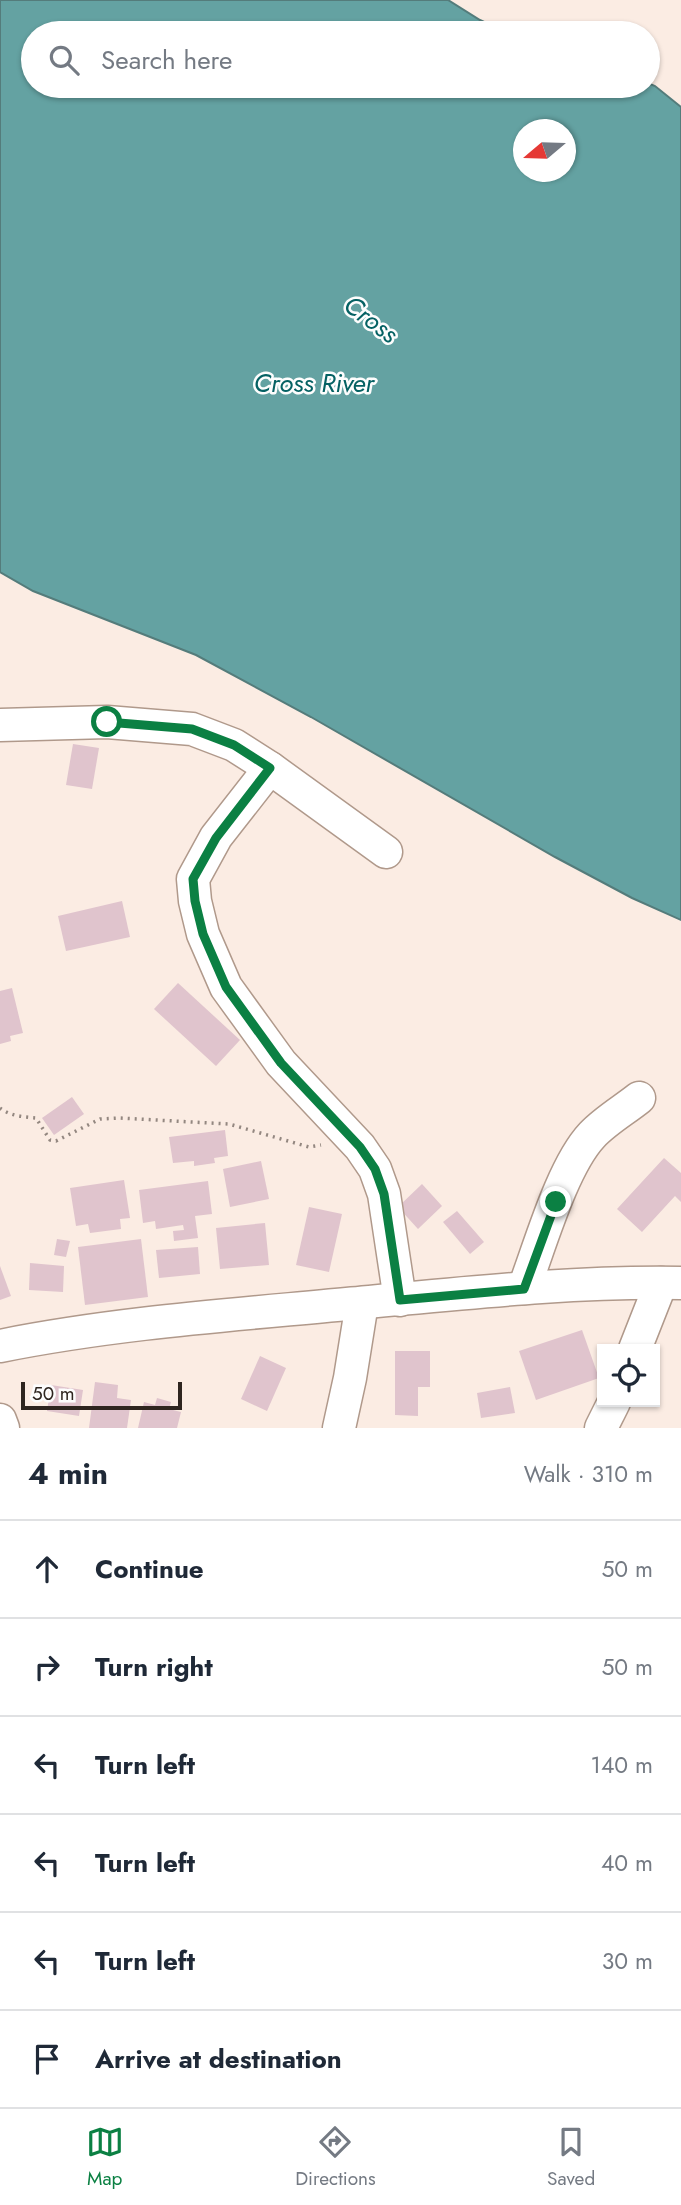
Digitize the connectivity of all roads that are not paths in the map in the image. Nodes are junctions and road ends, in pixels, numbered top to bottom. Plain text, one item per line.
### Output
1 (0, 725) edge
2 (270, 768) junction
3 (386, 852) dead end
4 (639, 1098) dead end
5 (671, 1283) edge
6 (524, 1289) junction
7 (400, 1300) junction
8 (362, 1303) junction
9 (638, 1344) edge
10 (0, 1346) edge
11 (612, 1407) edge
12 (0, 1420) edge
13 (4, 1428) edge
14 (339, 1428) edge
15 (601, 1428) edge

1 - 2 street
2 - 3 street
2 - 7 street
4 - 6 street
5 - 6 street
5 - 9 street
6 - 7 street
7 - 8 street
8 - 10 street
8 - 14 street
11 - 15 street
12 - 13 street

